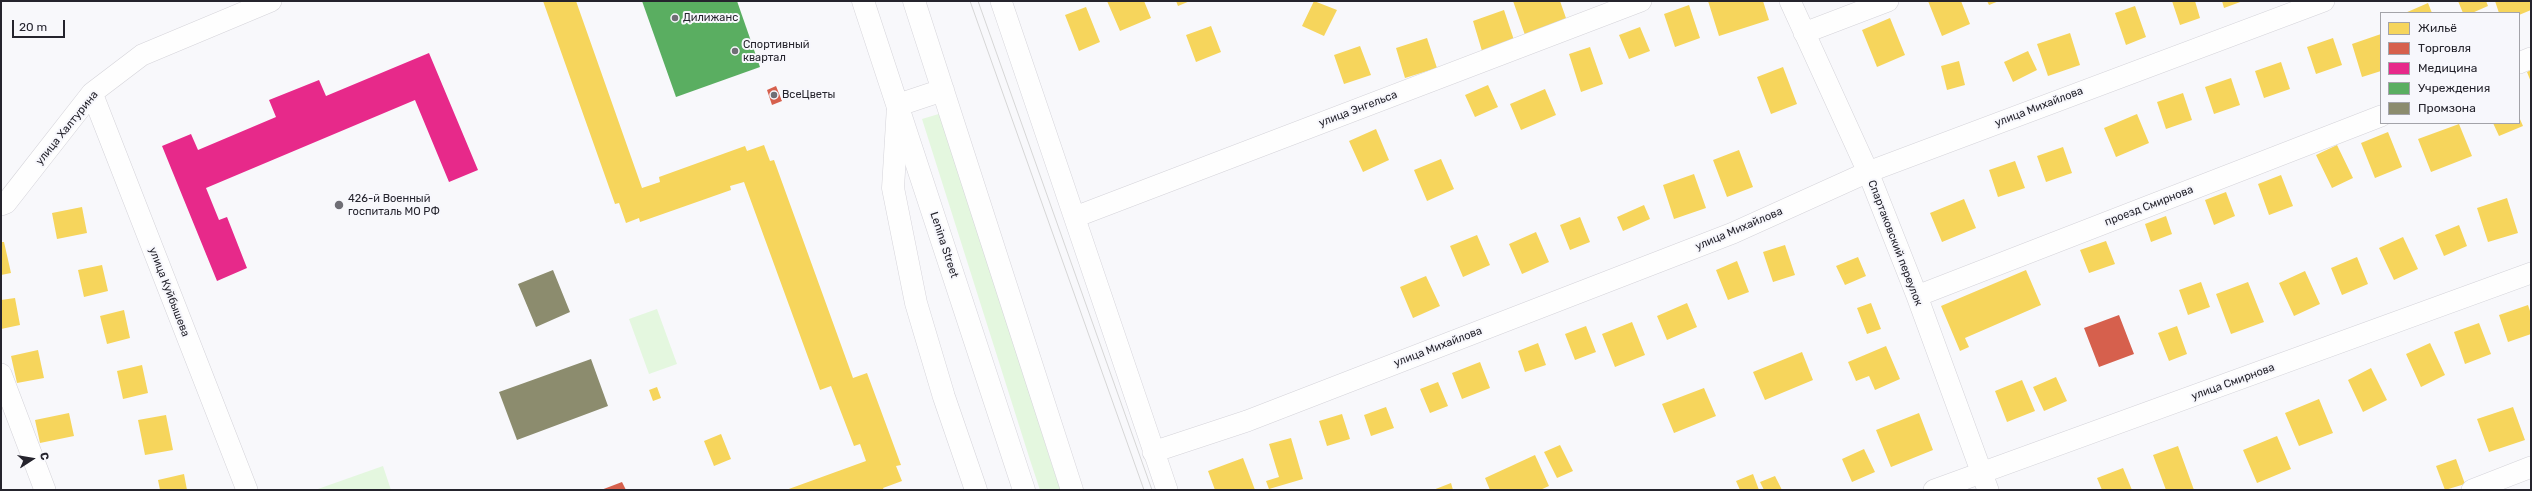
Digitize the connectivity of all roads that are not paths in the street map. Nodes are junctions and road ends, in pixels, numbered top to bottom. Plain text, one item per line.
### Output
1 (271, 1) edge
2 (863, 1) edge
3 (914, 1) edge
4 (1001, 1) edge
5 (1641, 1) edge
6 (1790, 1) edge
7 (1888, 1) edge
8 (2324, 1) edge
9 (1804, 33) junction
10 (2531, 58) edge
11 (2520, 63) edge
12 (943, 90) junction
13 (92, 93) junction
14 (898, 105) junction
15 (2380, 116) edge
16 (1868, 172) junction
17 (1, 205) edge
18 (1075, 217) junction
19 (2531, 273) edge
20 (1917, 296) junction
21 (1, 374) edge
22 (1153, 452) junction
23 (2531, 467) edge
24 (1985, 481) edge
25 (45, 490) edge
26 (247, 490) edge
27 (976, 490) edge
28 (1024, 490) edge
29 (1072, 490) edge
30 (1167, 490) edge
31 (1934, 490) edge
32 (2472, 490) edge

1 - 13 street, улица Халтурина
2 - 14 main road, Lenina Street
3 - 12 main road
4 - 18 street
5 - 18 street, улица Энгельса
6 - 9 street, Спартаковский переулок
7 - 9 street
8 - 16 street, улица Михайлова
9 - 16 street, Спартаковский переулок
10 - 11 street
12 - 14 main road
12 - 29 main road
13 - 17 street, улица Халтурина
13 - 26 street, улица Куйбышева
14 - 27 main road
14 - 28 main road, Lenina Street
15 - 20 street, проезд Смирнова
16 - 20 street, Спартаковский переулок
16 - 22 street, улица Михайлова
18 - 22 street
19 - 24 street, улица Смирнова
20 - 24 street, Спартаковский переулок
21 - 25 street
22 - 30 street
23 - 32 street
24 - 31 street, улица Смирнова

